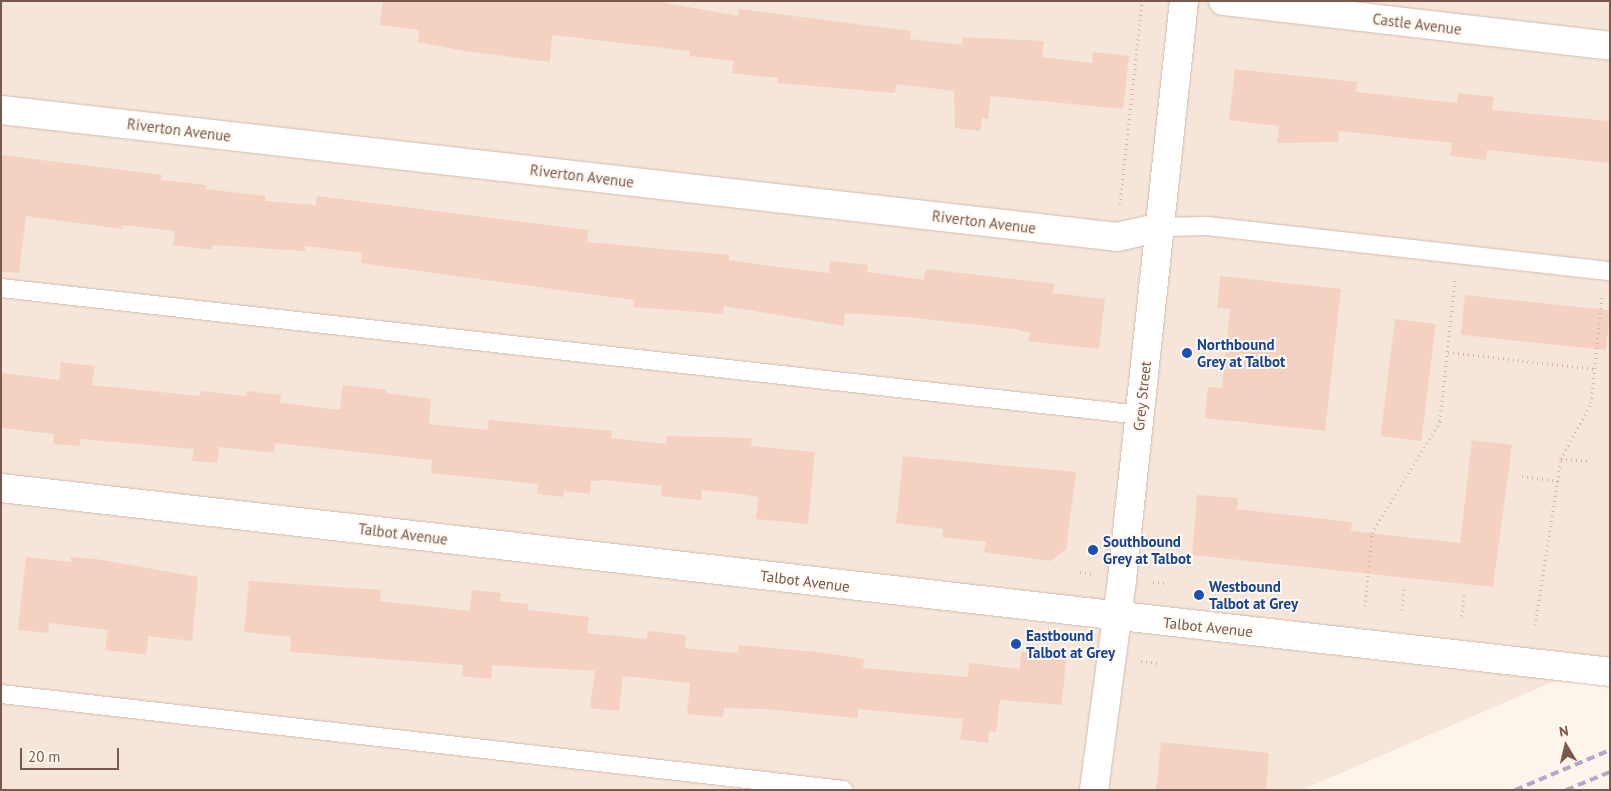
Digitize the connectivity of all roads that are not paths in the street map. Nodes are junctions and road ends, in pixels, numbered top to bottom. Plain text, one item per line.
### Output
1 (1184, 1) edge
2 (1224, 1) edge
3 (1610, 46) edge
4 (1, 110) edge
5 (1161, 227) junction
6 (1607, 270) edge
7 (1, 288) edge
8 (1140, 415) junction
9 (1, 488) edge
10 (1118, 617) junction
11 (1610, 672) edge
12 (1, 694) edge
13 (844, 790) edge
14 (1094, 790) edge

1 - 5 street, Grey Street
2 - 3 street, Castle Avenue
4 - 5 street, Riverton Avenue
5 - 6 lane
5 - 8 street, Grey Street
7 - 8 lane
8 - 10 street, Grey Street
9 - 10 street, Talbot Avenue
10 - 11 street, Talbot Avenue
10 - 14 street, Grey Street
12 - 13 lane

